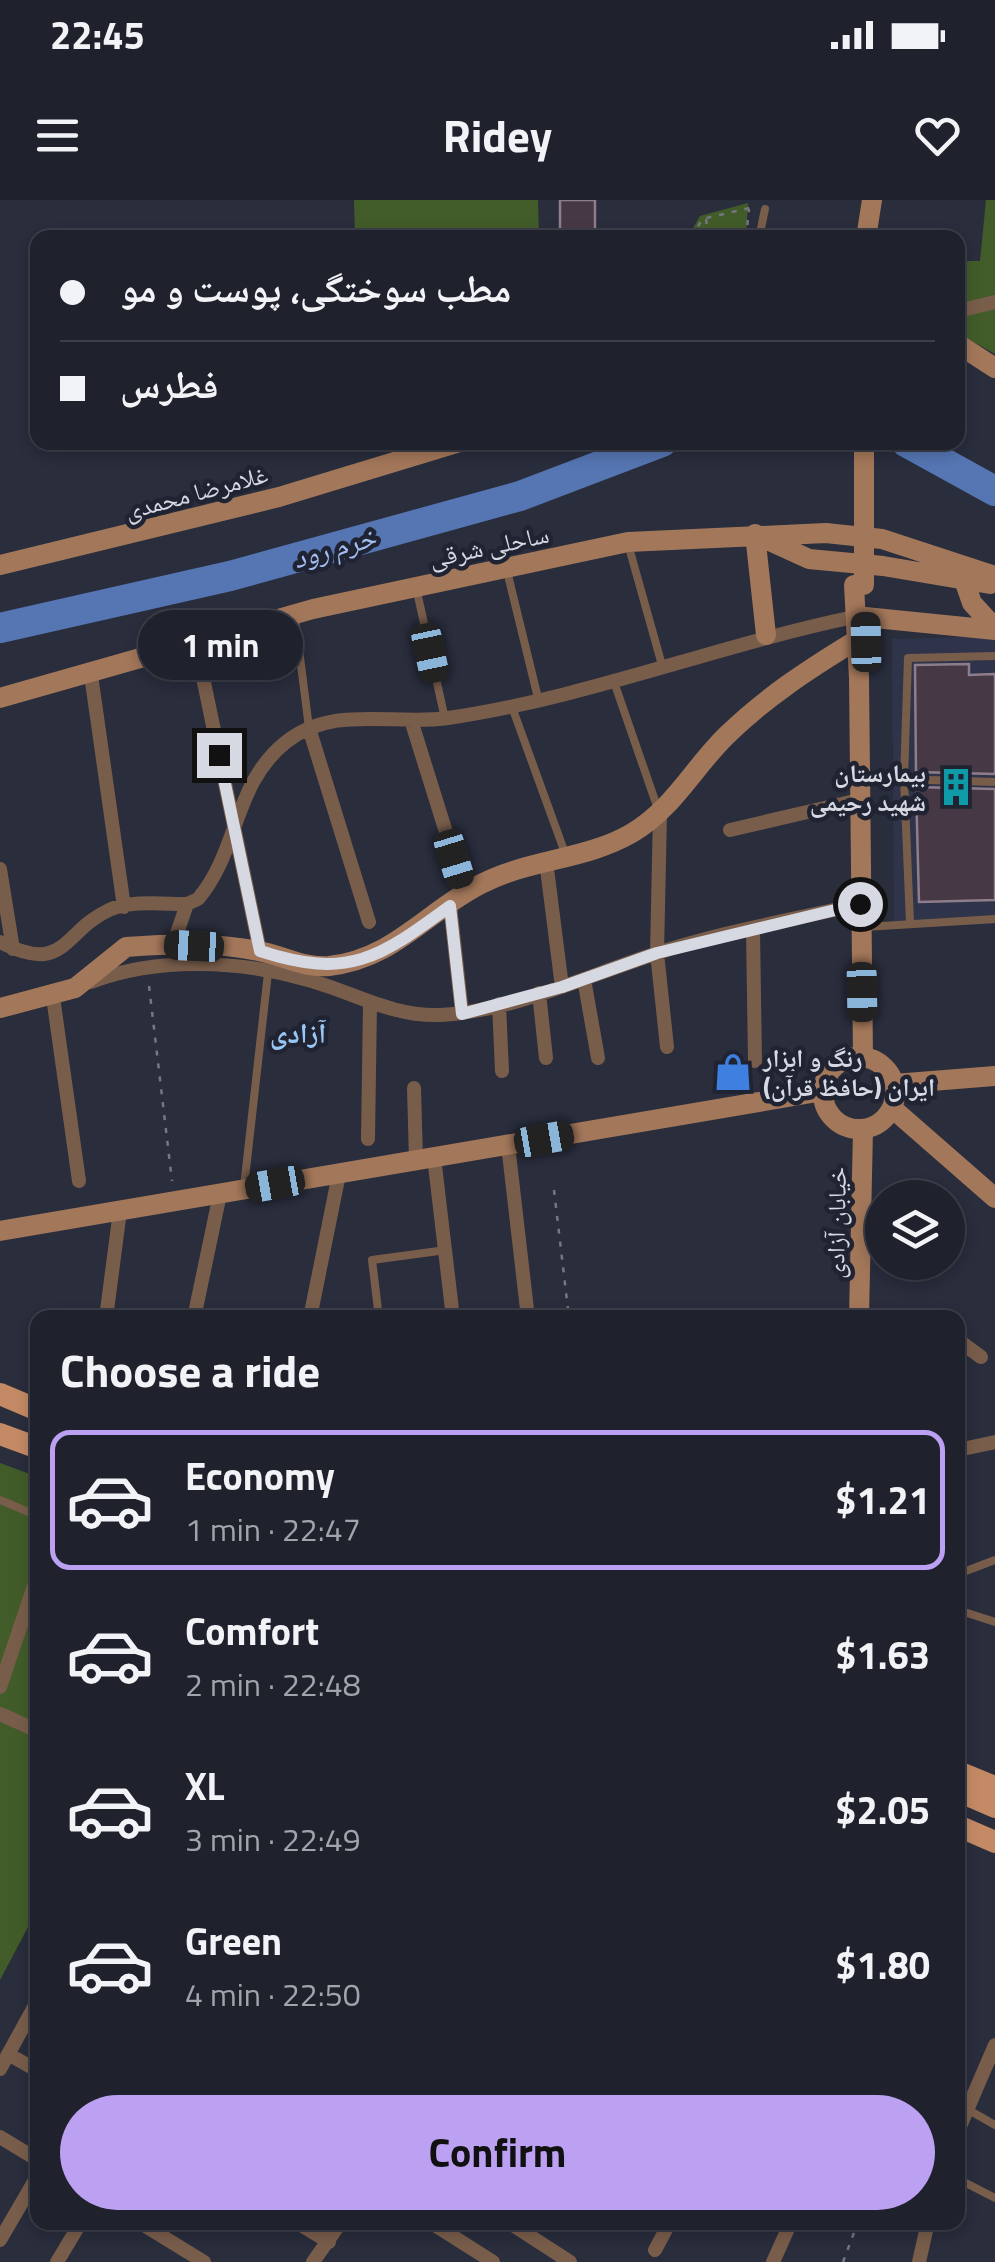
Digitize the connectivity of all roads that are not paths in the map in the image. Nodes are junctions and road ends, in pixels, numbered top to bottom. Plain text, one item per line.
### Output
1 (860, 200) edge
2 (872, 200) edge
3 (765, 209) road end
4 (761, 230) edge
5 (856, 230) edge
6 (867, 230) edge
7 (995, 302) edge
8 (965, 310) edge
9 (965, 349) edge
10 (965, 359) edge
11 (995, 370) edge
12 (433, 450) edge
13 (853, 450) edge
14 (864, 450) edge
15 (755, 534) junction
16 (628, 542) junction
17 (0, 565) edge
18 (506, 568) junction
19 (995, 576) edge
20 (964, 580) junction
21 (859, 585) junction
22 (995, 585) edge
23 (416, 587) junction
24 (972, 603) junction
25 (294, 615) junction
26 (860, 617) junction
27 (945, 626) junction
28 (995, 629) edge
29 (766, 635) junction
30 (855, 641) junction
31 (196, 644) junction
32 (995, 656) edge
33 (662, 665) junction
34 (91, 675) junction
35 (859, 678) junction
36 (613, 679) junction
37 (0, 698) edge
38 (538, 698) junction
39 (511, 706) junction
40 (445, 718) junction
41 (411, 720) junction
42 (309, 728) junction
43 (859, 778) junction
44 (904, 778) junction
45 (995, 782) edge
46 (859, 800) junction
47 (660, 814) junction
48 (234, 830) junction
49 (730, 830) dead end
50 (556, 859) junction
51 (0, 869) edge
52 (457, 899) junction
53 (187, 904) junction
54 (860, 904) junction
55 (124, 907) junction
56 (995, 920) edge
57 (369, 922) dead end
58 (910, 923) junction
59 (860, 927) junction
60 (753, 930) junction
61 (174, 945) junction
62 (7, 946) edge
63 (260, 951) junction
64 (657, 953) junction
65 (268, 973) junction
66 (584, 979) junction
67 (562, 987) junction
68 (75, 988) junction
69 (539, 993) junction
70 (52, 997) junction
71 (1, 1003) edge
72 (370, 1003) junction
73 (499, 1004) junction
74 (462, 1014) junction
75 (667, 1047) dead end
76 (863, 1057) junction
77 (546, 1058) dead end
78 (598, 1058) dead end
79 (755, 1061) dead end
80 (502, 1071) dead end
81 (995, 1076) edge
82 (894, 1084) junction
83 (414, 1088) dead end
84 (823, 1091) junction
85 (892, 1108) junction
86 (863, 1129) junction
87 (368, 1140) dead end
88 (508, 1145) junction
89 (425, 1159) junction
90 (339, 1174) junction
91 (78, 1182) dead end
92 (244, 1190) junction
93 (220, 1194) junction
94 (995, 1198) edge
95 (120, 1211) junction
96 (0, 1232) edge
97 (446, 1250) junction
98 (107, 1310) edge
99 (196, 1310) edge
100 (312, 1310) edge
101 (377, 1310) edge
102 (452, 1310) edge
103 (527, 1310) edge
104 (859, 1310) edge
105 (965, 1345) edge
106 (982, 1357) dead end
107 (0, 1394) edge
108 (30, 1407) edge
109 (0, 1434) edge
110 (995, 1442) edge
111 (30, 1445) edge
112 (965, 1448) edge
113 (0, 1500) edge
114 (30, 1513) edge
115 (995, 1560) edge
116 (965, 1571) edge
117 (30, 1598) edge
118 (965, 1612) edge
119 (995, 1622) edge
120 (0, 1687) edge
121 (0, 1714) edge
122 (30, 1727) edge
123 (965, 1775) edge
124 (995, 1788) edge
125 (965, 1794) edge
126 (995, 1807) edge
127 (965, 1815) edge
128 (995, 1828) edge
129 (965, 1829) edge
130 (995, 1842) edge
131 (30, 2014) edge
132 (994, 2050) edge
133 (8, 2054) junction
134 (30, 2066) edge
135 (0, 2069) edge
136 (966, 2110) joint
137 (995, 2125) edge
138 (0, 2137) edge
139 (30, 2155) edge
140 (965, 2183) edge
141 (30, 2189) edge
142 (995, 2198) edge
143 (76, 2230) edge
144 (152, 2230) edge
145 (309, 2230) edge
146 (336, 2230) edge
147 (443, 2230) edge
148 (520, 2230) edge
149 (666, 2230) edge
150 (788, 2230) edge
151 (926, 2230) edge
152 (0, 2240) edge
153 (328, 2242) junction
154 (656, 2250) dead end
155 (58, 2262) edge
156 (204, 2262) edge
157 (313, 2262) edge
158 (493, 2262) edge
159 (570, 2262) edge
160 (774, 2262) edge
161 (920, 2262) edge

1 - 5 main road
2 - 6 main road
3 - 4 lane
7 - 8 street
9 - 11 main road
10 - 11 main road
12 - 17 main road, غلامرضا محمدی
13 - 21 main road
14 - 21 main road, bridge
15 - 16 main road, ساحلی شرقی
15 - 19 main road, ساحلی شرقی
15 - 20 main road
15 - 29 main road
16 - 18 main road, ساحلی شرقی
16 - 33 lane
18 - 23 main road, ساحلی شرقی
18 - 38 lane
20 - 22 main road
20 - 24 main road
21 - 26 main road
23 - 25 main road, ساحلی شرقی
23 - 40 lane
24 - 27 main road
24 - 28 main road
25 - 31 main road, ساحلی شرقی
25 - 42 lane
26 - 27 main road
26 - 29 street
26 - 30 main road
26 - 35 main road
27 - 28 main road
29 - 33 street
30 - 35 main road
30 - 47 main road
31 - 34 main road, ساحلی شرقی
31 - 48 street
32 - 44 lane
33 - 36 street
34 - 37 main road, ساحلی شرقی
34 - 55 street
35 - 43 main road
36 - 38 street
36 - 47 lane
38 - 39 street
39 - 40 street
39 - 50 lane
40 - 41 street
41 - 42 street
41 - 52 street
42 - 48 street
42 - 57 street
43 - 44 lane
43 - 46 main road
44 - 45 lane
44 - 58 lane
46 - 49 street
46 - 54 main road
47 - 50 main road
47 - 64 street
48 - 53 street
48 - 63 street
50 - 52 main road
50 - 67 street
51 - 62 street
52 - 63 main road
52 - 74 street
53 - 55 street
53 - 61 street
54 - 59 main road
54 - 60 street
55 - 62 street
56 - 58 lane
58 - 59 lane
59 - 76 main road
60 - 64 street
60 - 79 street
61 - 63 main road
61 - 68 main road
64 - 66 street
64 - 75 street
65 - 68 street
65 - 72 street
65 - 92 lane
66 - 67 street
66 - 78 street
67 - 69 street
68 - 70 main road
69 - 73 street
69 - 77 street
70 - 71 main road
70 - 91 street
72 - 74 street
72 - 87 street
73 - 74 street
73 - 80 street
76 - 82 main road
76 - 84 main road
81 - 82 main road
82 - 85 main road
83 - 89 street
84 - 86 main road
84 - 88 main road
85 - 86 main road
85 - 94 main road
86 - 104 main road, خیابان آزادی
88 - 89 main road
88 - 103 street
89 - 90 main road
89 - 97 street
90 - 92 main road
90 - 100 street
92 - 93 main road
93 - 95 main road
93 - 99 street
95 - 96 main road
95 - 98 street
97 - 101 lane
97 - 102 street
105 - 106 street
107 - 108 main road
109 - 111 main road
110 - 112 street
113 - 114 lane
115 - 116 lane
117 - 120 street
118 - 119 lane
121 - 122 street
123 - 124 main road
125 - 126 main road
127 - 128 main road
129 - 130 main road
131 - 133 street
132 - 136 street
133 - 134 street
133 - 135 street
136 - 137 lane
138 - 139 street
140 - 142 lane
141 - 152 street
143 - 155 street
144 - 156 street
145 - 153 street
146 - 153 street
147 - 158 street
148 - 159 street
149 - 154 street
150 - 160 street
151 - 161 street
153 - 157 street

